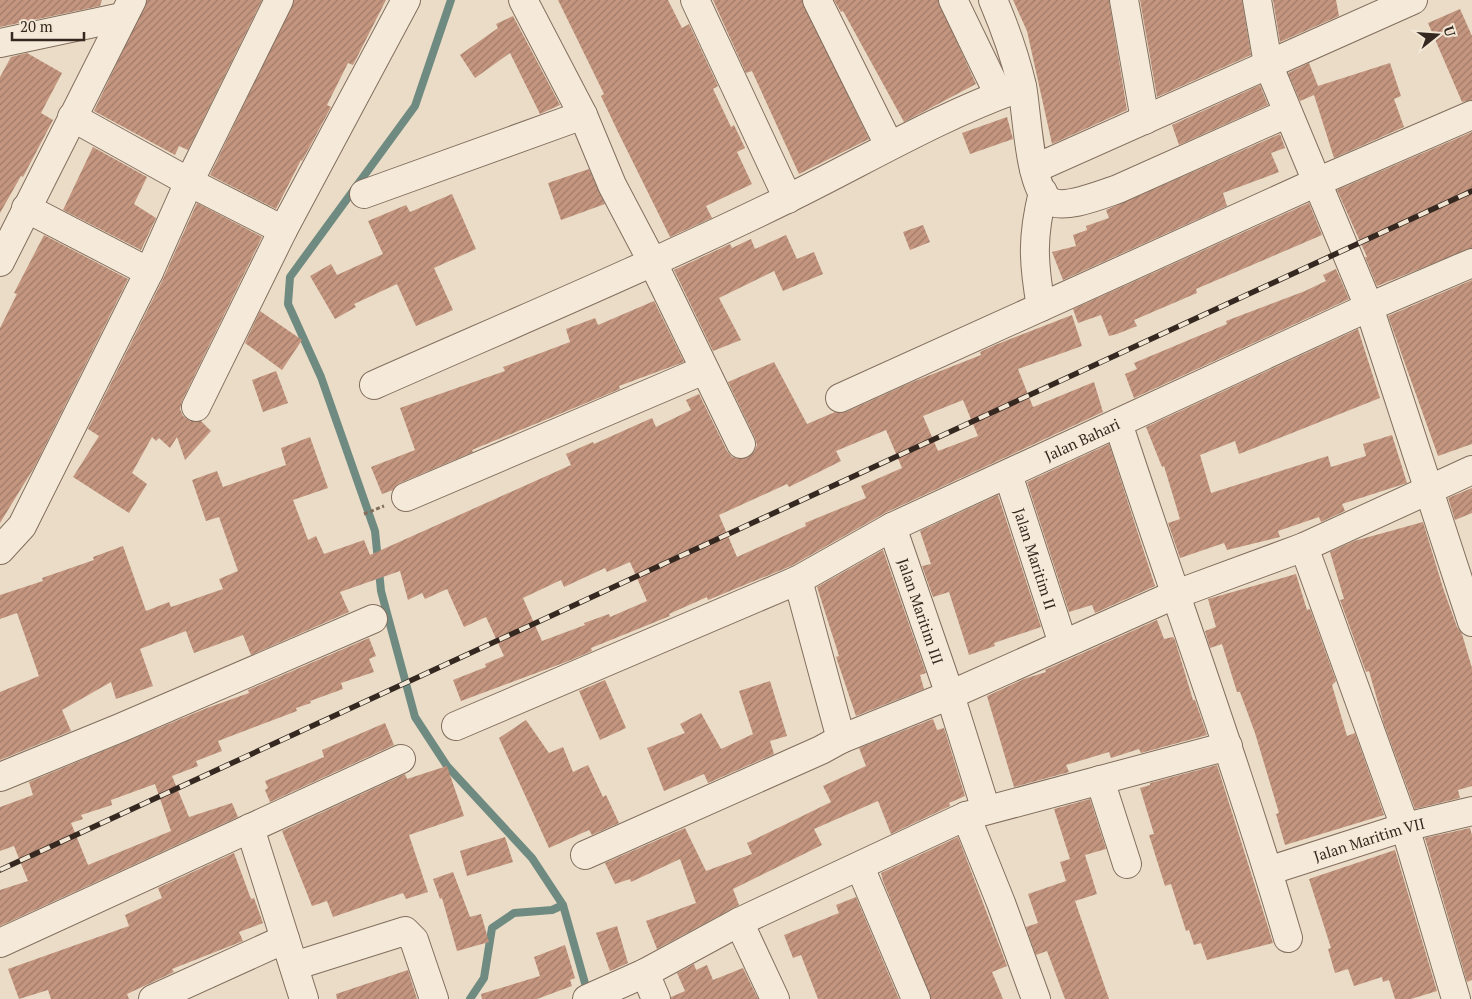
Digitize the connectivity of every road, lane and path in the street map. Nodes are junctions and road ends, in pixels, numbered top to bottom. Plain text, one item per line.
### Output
1 (279, 0) edge
2 (406, 0) edge
3 (523, 0) edge
4 (696, 0) edge
5 (817, 0) edge
6 (953, 0) edge
7 (993, 0) edge
8 (1124, 0) edge
9 (1257, 0) edge
10 (1397, 4) edge
11 (128, 9) edge
12 (0, 43) edge
13 (1268, 64) junction
14 (1011, 91) junction
15 (1288, 113) junction
16 (1472, 114) edge
17 (583, 115) junction
18 (72, 117) junction
19 (1145, 120) junction
20 (889, 145) junction
21 (1038, 180) junction
22 (189, 182) junction
23 (1316, 182) junction
24 (364, 194) dead end
25 (788, 198) junction
26 (26, 208) junction
27 (283, 230) junction
28 (652, 261) junction
29 (0, 262) edge
30 (1472, 263) edge
31 (149, 272) junction
32 (1041, 307) junction
33 (1369, 308) junction
34 (704, 370) junction
35 (374, 385) dead end
36 (840, 398) dead end
37 (196, 408) dead end
38 (1118, 423) junction
39 (742, 444) dead end
40 (1472, 470) edge
41 (1008, 474) junction
42 (1428, 490) junction
43 (406, 497) dead end
44 (892, 527) junction
45 (1304, 547) junction
46 (0, 550) edge
47 (798, 580) junction
48 (1174, 595) junction
49 (1471, 615) edge
50 (373, 619) dead end
51 (1063, 644) junction
52 (950, 695) junction
53 (456, 726) dead end
54 (842, 739) junction
55 (1228, 746) junction
56 (401, 759) dead end
57 (0, 777) edge
58 (1100, 780) junction
59 (1472, 811) edge
60 (976, 813) junction
61 (1405, 827) junction
62 (250, 828) junction
63 (585, 855) dead end
64 (1127, 864) dead end
65 (860, 867) junction
66 (1268, 871) junction
67 (738, 922) junction
68 (1288, 938) dead end
69 (285, 939) junction
70 (0, 943) edge
71 (294, 966) junction
72 (645, 973) junction
73 (594, 996) edge
74 (154, 999) edge
75 (304, 999) edge
76 (434, 999) edge
77 (656, 999) edge
78 (775, 999) edge
79 (916, 999) edge
80 (1036, 999) edge
81 (1456, 999) edge

1 - 22 street
2 - 27 street
3 - 17 street
4 - 25 street
5 - 20 street
6 - 14 street
7 - 14 street
8 - 19 street
9 - 13 street
10 - 13 street
11 - 12 street
11 - 18 street
13 - 15 street
13 - 19 street
14 - 20 street
14 - 21 street
15 - 21 street
15 - 23 street
16 - 23 street
17 - 24 street
17 - 28 street
18 - 22 street
18 - 26 street
19 - 21 street
20 - 25 street
21 - 32 street
22 - 27 street
22 - 31 street
23 - 32 street
23 - 33 street
25 - 28 street
26 - 29 street
26 - 31 street
27 - 37 street
28 - 34 street
28 - 35 street
30 - 33 street, Jalan Bahari
31 - 46 street
32 - 36 street
33 - 38 street, Jalan Bahari
33 - 42 street
34 - 39 street
34 - 43 street
38 - 41 street, Jalan Bahari
38 - 48 street
40 - 42 street
41 - 44 street, Jalan Bahari
41 - 51 street, Jalan Maritim II
42 - 45 street
42 - 49 street
44 - 47 street, Jalan Bahari
44 - 52 street, Jalan Maritim III
45 - 48 street
45 - 61 street
47 - 53 street, Jalan Bahari
47 - 54 street
48 - 51 street
48 - 55 street
50 - 57 street
51 - 52 street
52 - 54 street
52 - 60 street, Jalan Maritim III
54 - 63 street
55 - 58 street
55 - 66 street
56 - 62 street
58 - 60 street
58 - 64 street
59 - 61 street, Jalan Maritim VII
60 - 65 street
60 - 80 street, Jalan Maritim III
61 - 66 street, Jalan Maritim VII
61 - 81 street
62 - 69 street
62 - 70 street
65 - 67 street
65 - 79 street
66 - 68 street
67 - 72 street
67 - 78 street
69 - 71 street
69 - 74 street
71 - 75 street
71 - 76 street
72 - 73 street
72 - 77 street

